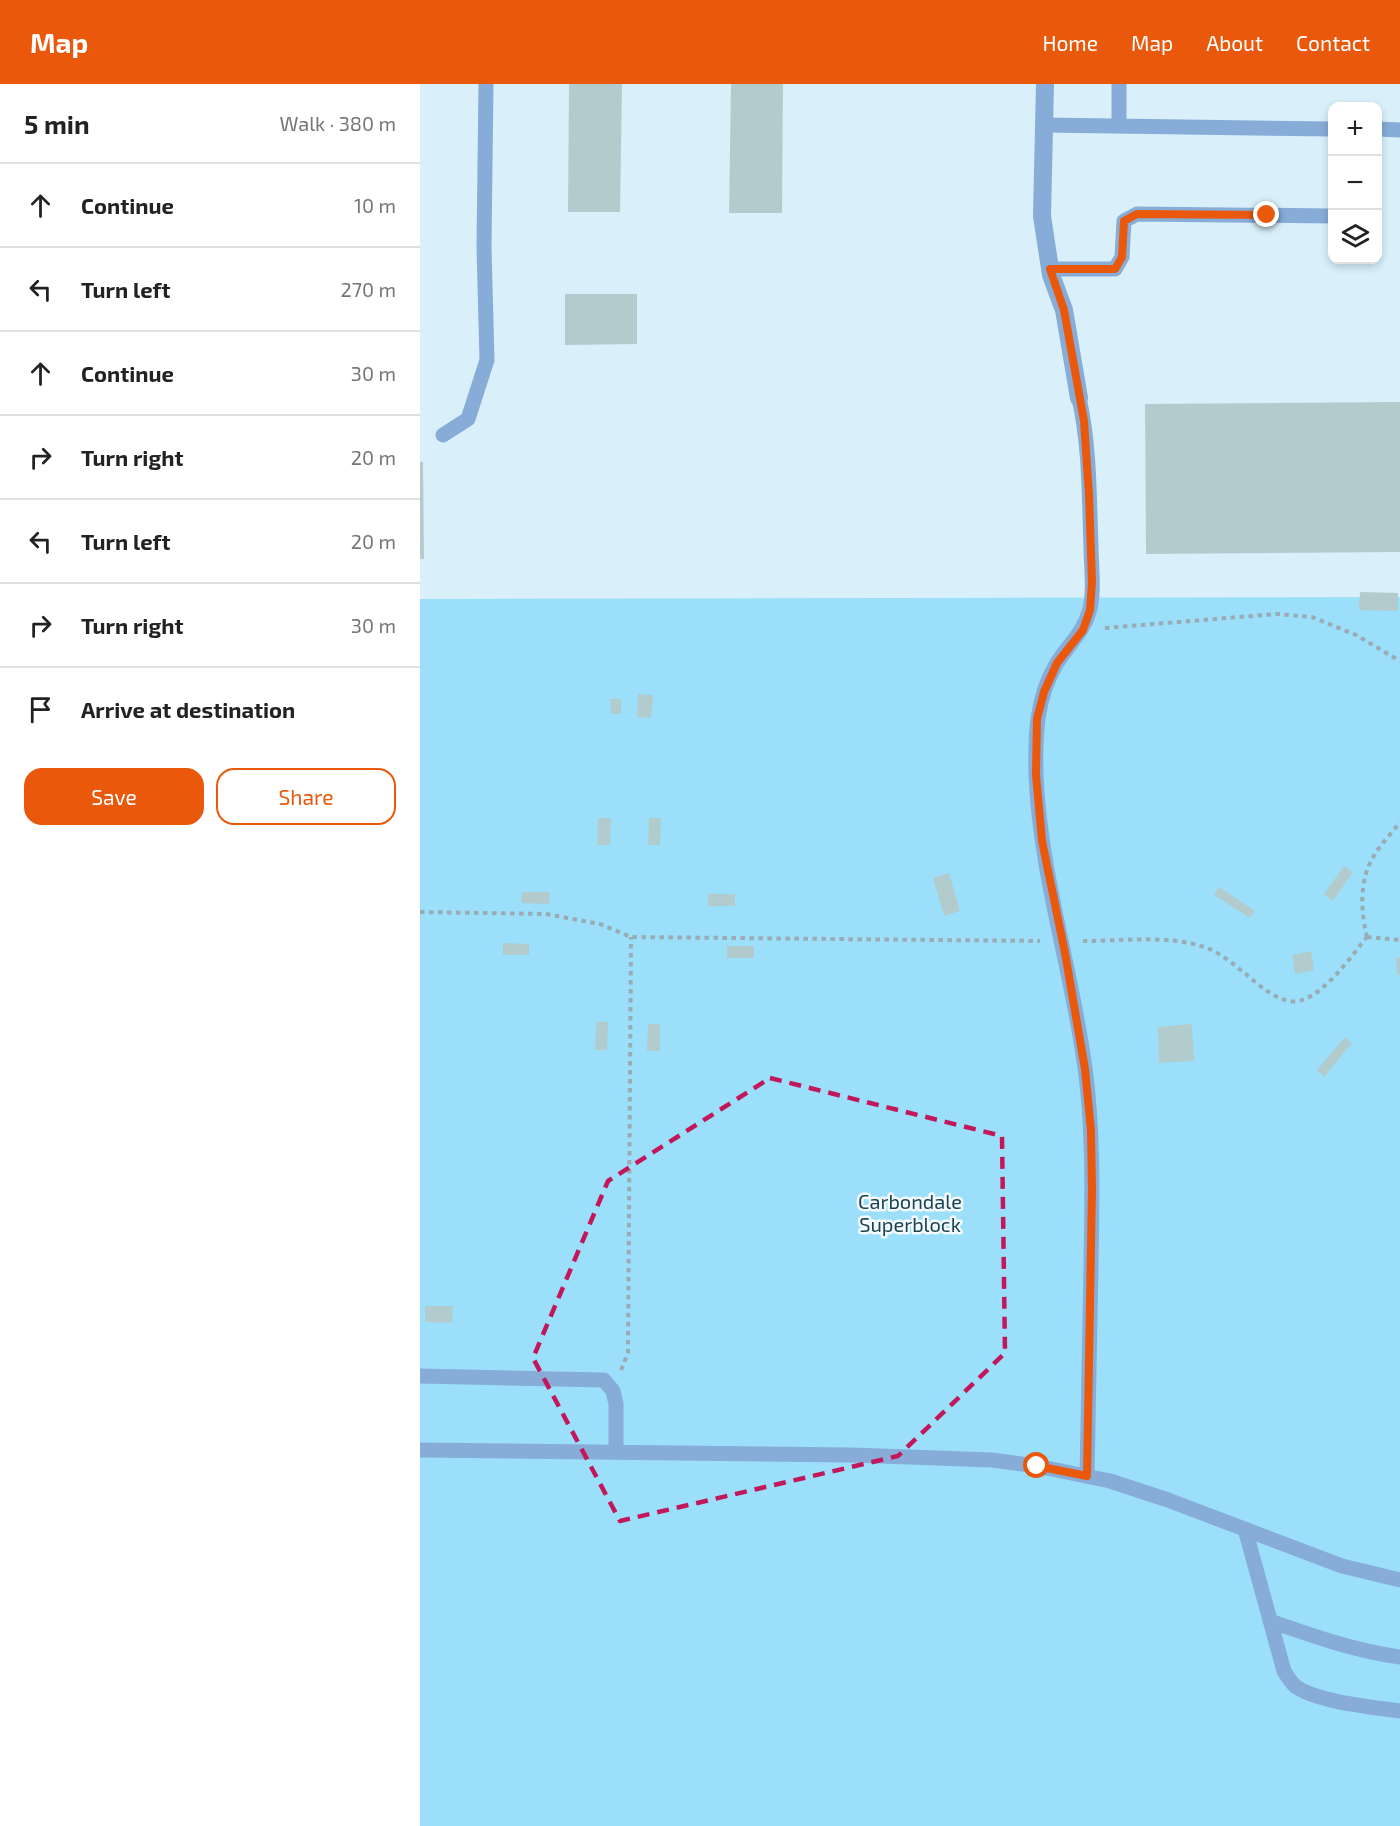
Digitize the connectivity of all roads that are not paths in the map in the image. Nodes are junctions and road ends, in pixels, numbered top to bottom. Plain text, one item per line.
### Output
1 (486, 84) edge
2 (1045, 84) edge
3 (1119, 84) edge
4 (1044, 125) junction
5 (1119, 126) junction
6 (1328, 129) edge
7 (1382, 129) edge
8 (1400, 130) edge
9 (1328, 216) edge
10 (1050, 269) junction
11 (1079, 398) joint
12 (443, 435) dead end
13 (420, 1376) edge
14 (420, 1450) edge
15 (616, 1452) junction
16 (1087, 1476) junction
17 (1245, 1529) junction
18 (1400, 1580) edge
19 (1270, 1621) junction
20 (1400, 1657) edge
21 (1400, 1711) edge

1 - 12 lane
2 - 4 street
3 - 5 lane
4 - 5 lane
4 - 10 street
5 - 6 lane
7 - 8 lane
9 - 10 lane
10 - 11 street
11 - 16 lane
13 - 15 lane
14 - 15 lane
15 - 16 lane
16 - 17 lane
17 - 18 lane
17 - 19 lane
19 - 20 lane
19 - 21 lane

